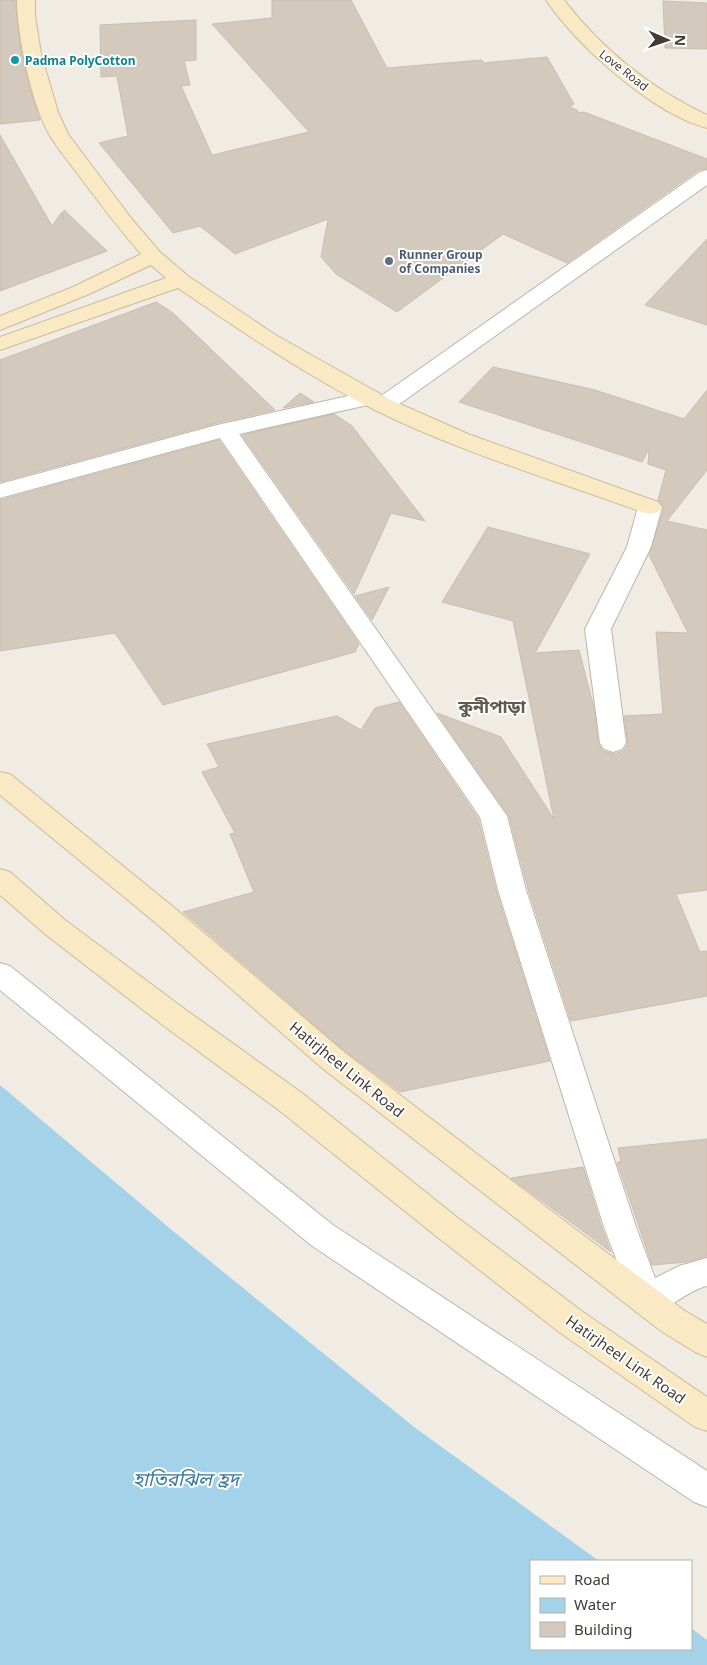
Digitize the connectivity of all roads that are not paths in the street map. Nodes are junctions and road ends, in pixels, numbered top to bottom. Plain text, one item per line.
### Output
1 (26, 0) edge
2 (556, 0) edge
3 (707, 122) edge
4 (707, 176) edge
5 (124, 222) junction
6 (153, 256) junction
7 (181, 280) junction
8 (80, 291) junction
9 (0, 324) edge
10 (0, 344) edge
11 (377, 401) junction
12 (226, 430) junction
13 (0, 491) edge
14 (613, 743) dead end
15 (0, 781) edge
16 (0, 879) edge
17 (0, 974) edge
18 (707, 1272) edge
19 (648, 1302) junction
20 (707, 1342) edge
21 (707, 1416) edge
22 (707, 1491) edge

1 - 5 street
2 - 3 street, Love Road
4 - 11 street
5 - 6 street
5 - 8 street
6 - 7 street
6 - 8 street
7 - 10 street
7 - 11 street
8 - 9 street
11 - 12 street
11 - 14 street
12 - 13 street
12 - 19 street
15 - 19 street, Hatirjheel Link Road
16 - 21 street, Hatirjheel Link Road
17 - 22 street
18 - 19 street
19 - 20 street, Hatirjheel Link Road

